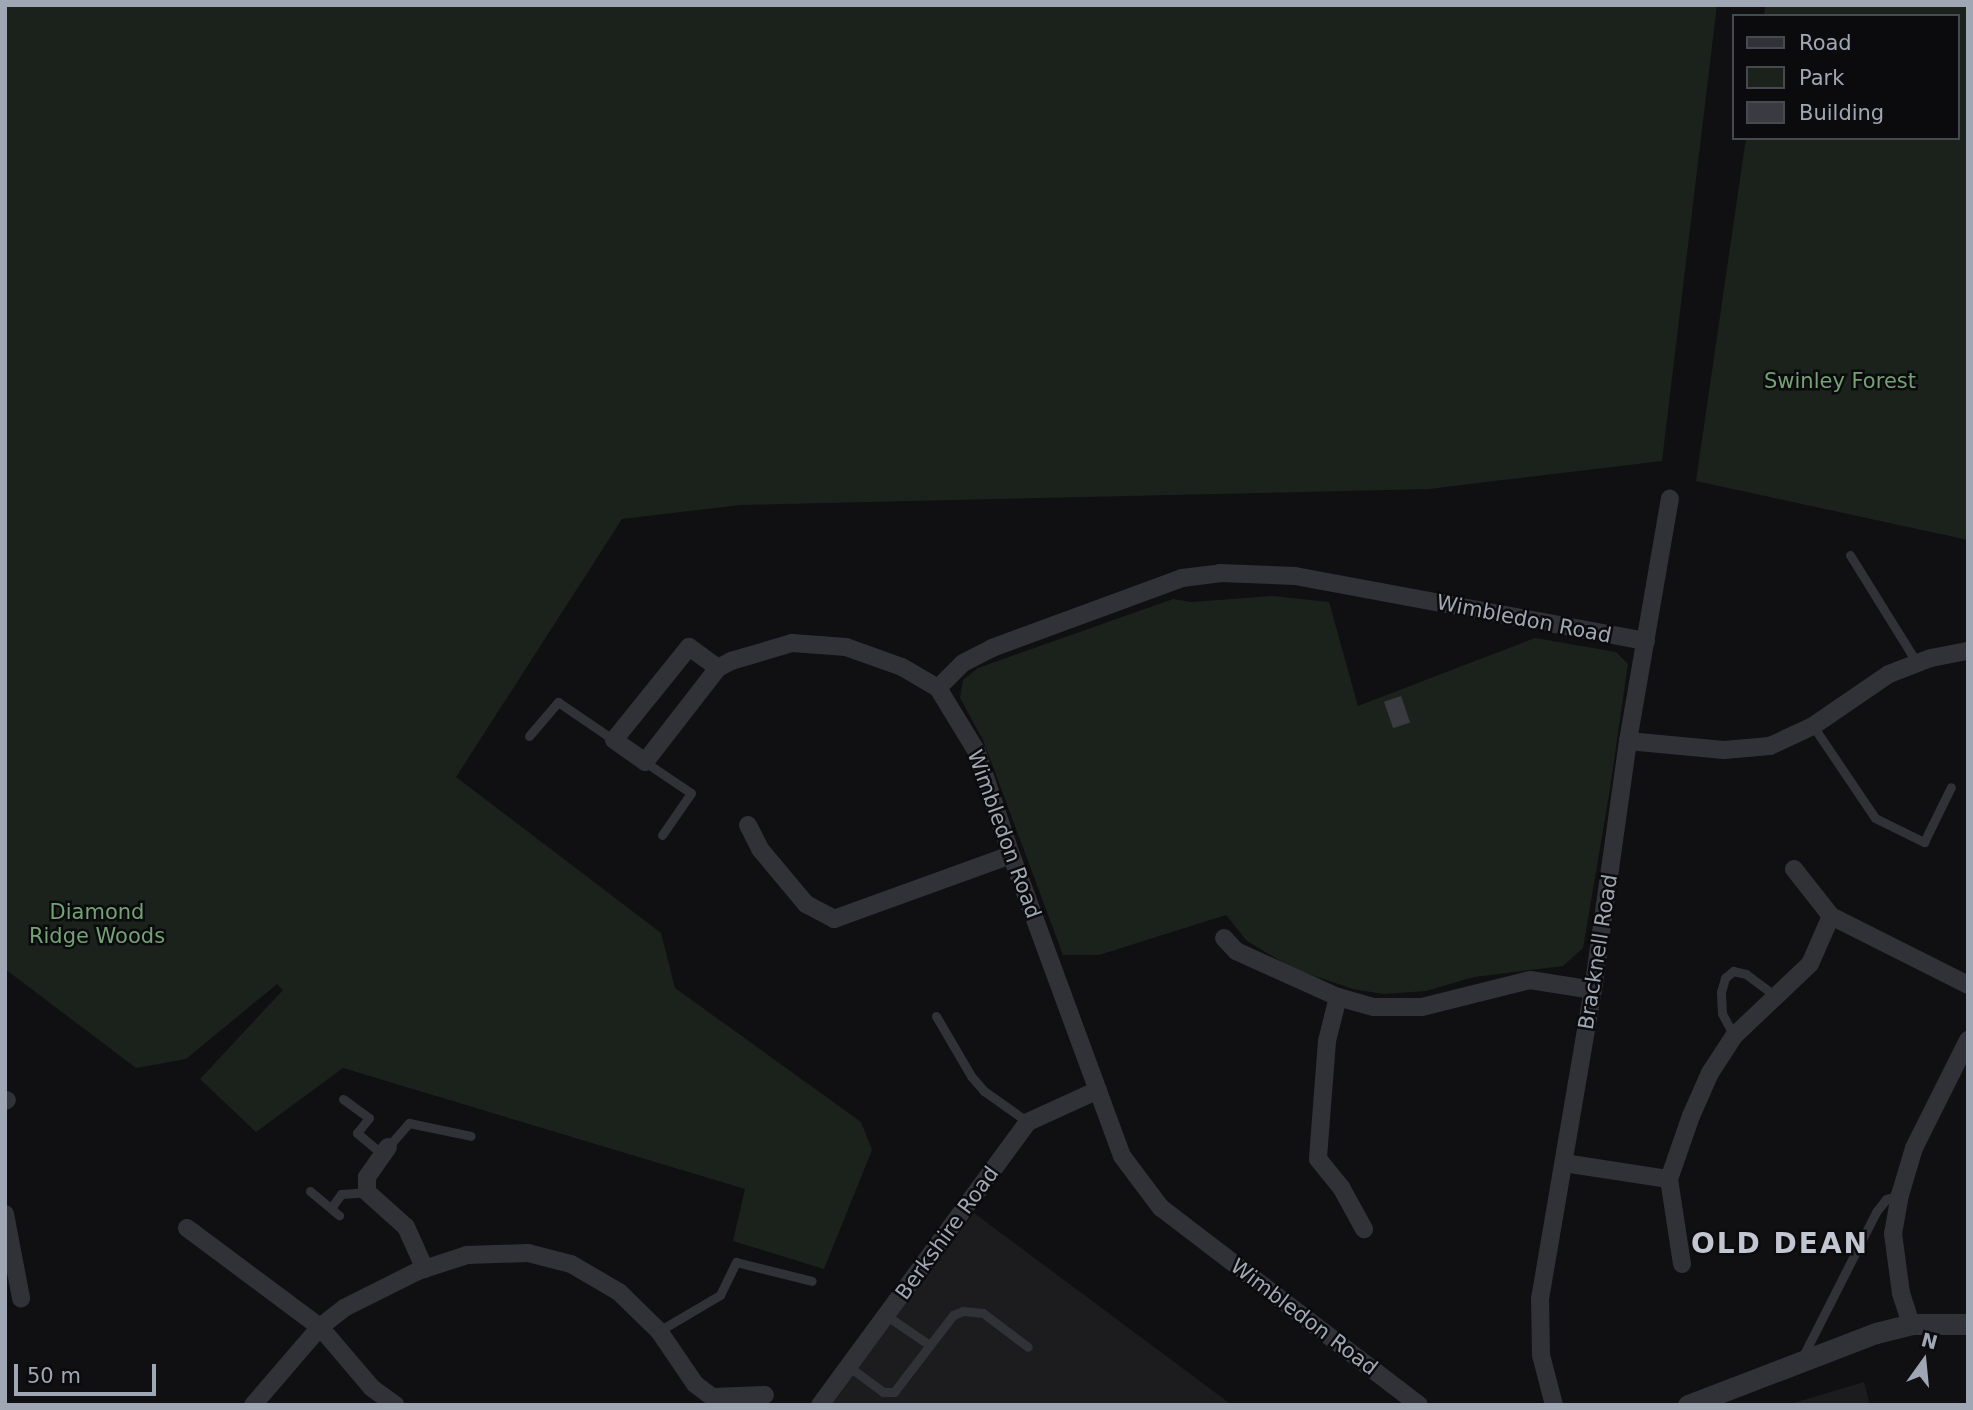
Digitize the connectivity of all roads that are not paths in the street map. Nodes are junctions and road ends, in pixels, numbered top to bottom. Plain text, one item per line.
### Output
1 (1670, 499) dead end
2 (1850, 555) dead end
3 (1646, 641) junction
4 (1968, 651) edge
5 (1917, 663) junction
6 (718, 668) junction
7 (938, 688) junction
8 (1813, 726) junction
9 (529, 736) dead end
10 (614, 740) junction
11 (1629, 741) junction
12 (645, 762) junction
13 (1951, 788) dead end
14 (748, 825) dead end
15 (662, 835) dead end
16 (1011, 855) junction
17 (1794, 869) dead end
18 (1832, 916) junction
19 (1223, 938) dead end
20 (1968, 985) edge
21 (1593, 990) junction
22 (1338, 997) junction
23 (1777, 997) junction
24 (936, 1016) dead end
25 (1734, 1036) junction
26 (1968, 1040) edge
27 (1098, 1090) junction
28 (343, 1099) dead end
29 (1028, 1122) junction
30 (471, 1136) dead end
31 (385, 1151) junction
32 (1564, 1163) junction
33 (1669, 1178) junction
34 (310, 1191) dead end
35 (367, 1192) junction
36 (1900, 1195) junction
37 (5, 1213) edge
38 (187, 1228) dead end
39 (1364, 1229) dead end
40 (1682, 1265) dead end
41 (425, 1269) junction
42 (812, 1281) dead end
43 (21, 1298) dead end
44 (887, 1316) junction
45 (1911, 1324) junction
46 (1968, 1324) edge
47 (320, 1327) junction
48 (659, 1331) junction
49 (928, 1344) junction
50 (1028, 1347) dead end
51 (1800, 1363) junction
52 (848, 1366) junction
53 (765, 1395) dead end
54 (718, 1401) edge
55 (253, 1405) edge
56 (395, 1405) edge
57 (820, 1405) edge
58 (1419, 1405) edge
59 (1554, 1405) edge
60 (1688, 1405) edge

1 - 3 street, Bracknell Road
2 - 5 lane
3 - 7 street, Wimbledon Road
3 - 11 street, Bracknell Road
4 - 5 street
5 - 8 street
6 - 7 street
6 - 10 street
6 - 12 street
7 - 16 street, Wimbledon Road
8 - 11 street
8 - 13 lane
9 - 10 lane
10 - 12 street
11 - 21 street, Bracknell Road
12 - 15 lane
14 - 16 street
16 - 27 street, Wimbledon Road
17 - 18 street
18 - 20 street
18 - 23 street
19 - 22 street
21 - 22 street
21 - 32 street, Bracknell Road
22 - 39 street
23 - 25 street
23 - 25 lane
24 - 29 lane
25 - 33 street
26 - 36 street
27 - 29 street, Berkshire Road
27 - 58 street, Wimbledon Road
28 - 31 lane
29 - 44 street, Berkshire Road
30 - 31 lane
31 - 35 street
32 - 33 street
32 - 59 street, Bracknell Road
33 - 40 street
34 - 35 lane
35 - 41 street
36 - 45 street
36 - 51 lane
37 - 43 street
38 - 47 street
41 - 47 street
41 - 48 street
42 - 48 lane
44 - 49 lane
44 - 52 street, Berkshire Road
45 - 46 street
45 - 51 street
47 - 55 street
47 - 56 street
48 - 54 street
49 - 50 lane
49 - 52 lane
51 - 60 street
52 - 57 street, Berkshire Road
53 - 54 street

